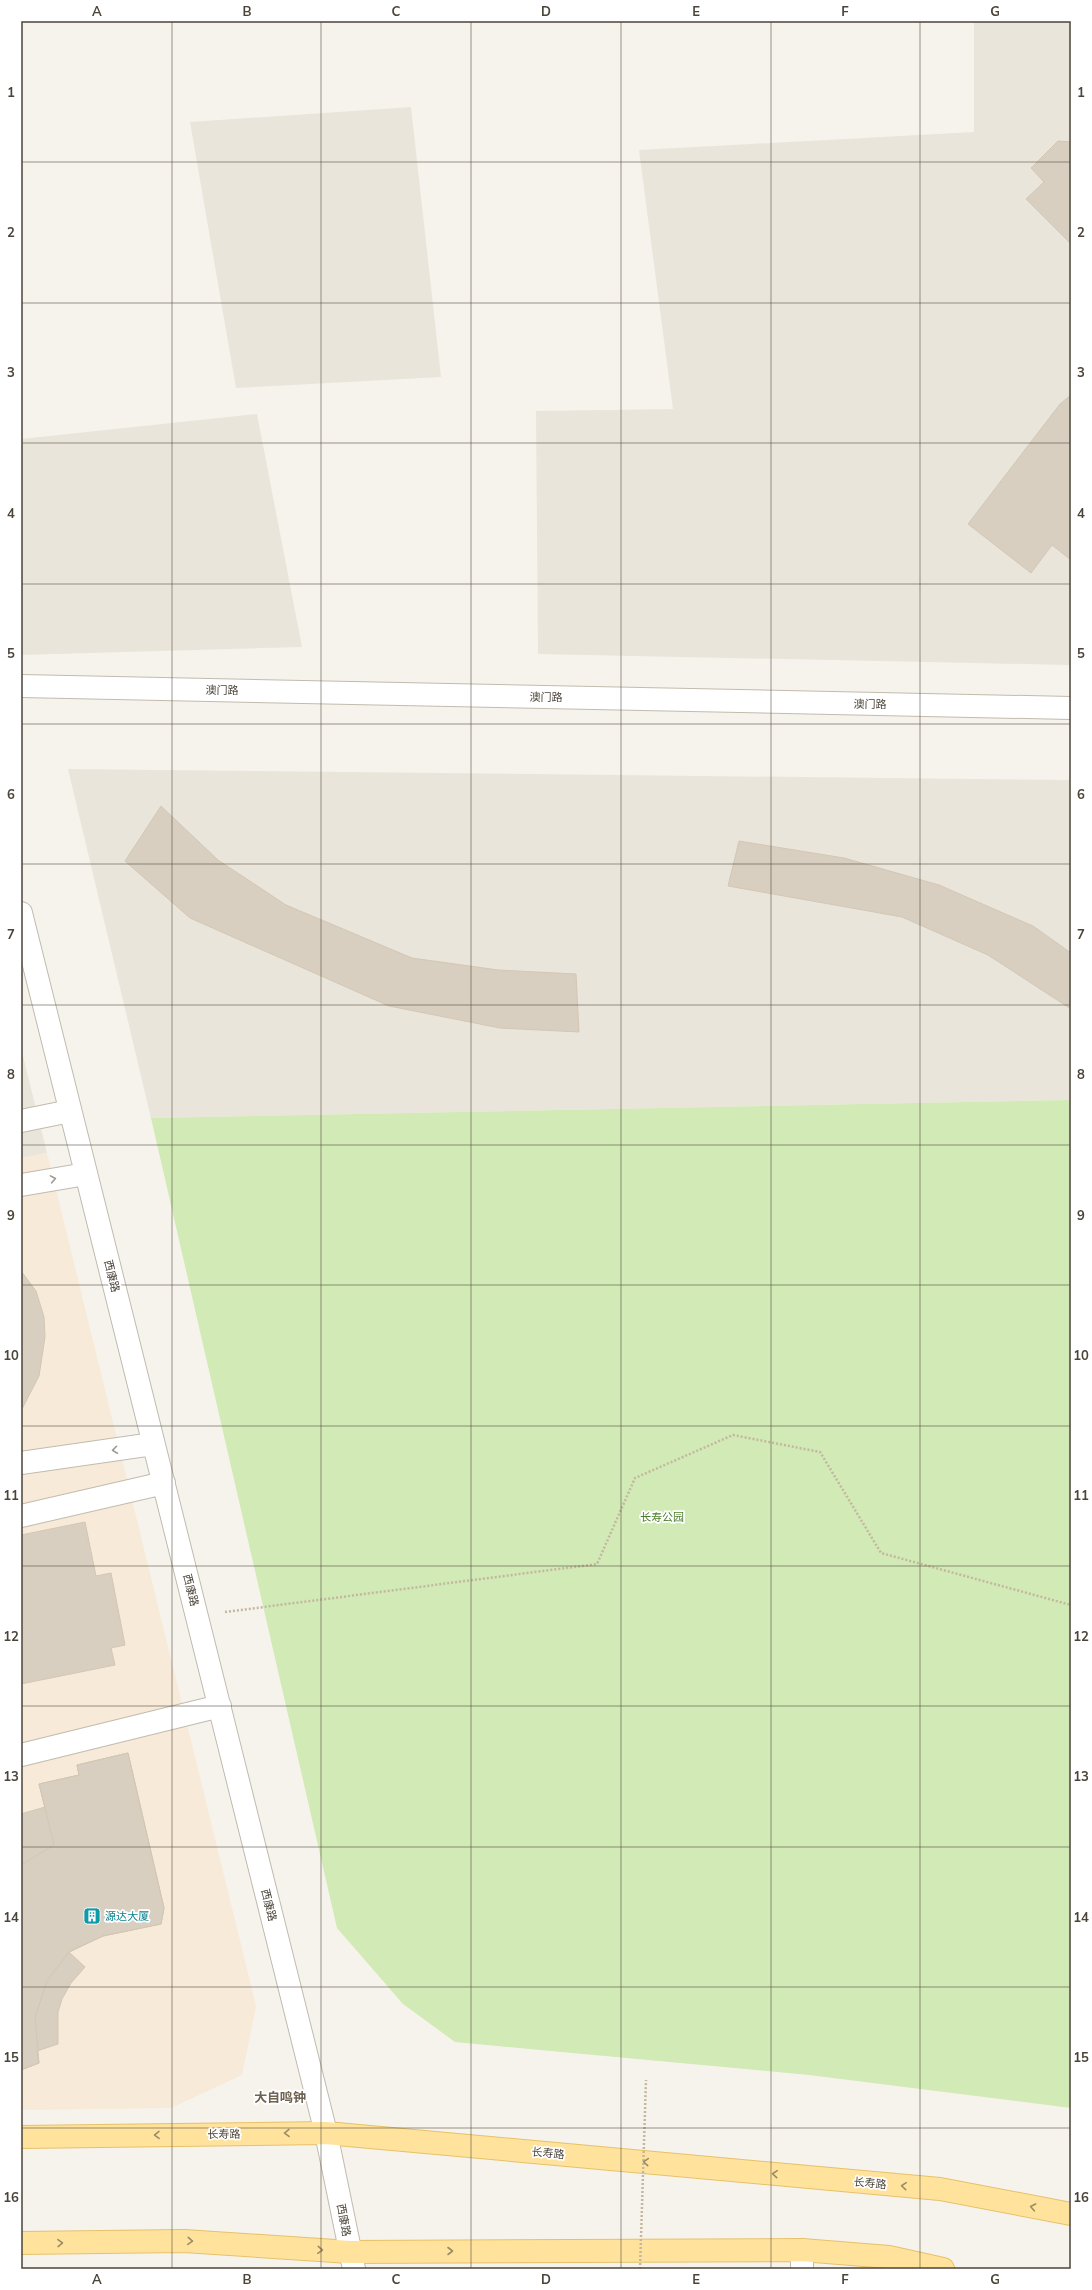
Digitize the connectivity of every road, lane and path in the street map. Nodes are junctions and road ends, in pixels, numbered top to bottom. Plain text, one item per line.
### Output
1 (21, 686) edge
2 (1071, 708) edge
3 (21, 913) edge
4 (70, 1111) junction
5 (21, 1121) edge
6 (86, 1174) junction
7 (21, 1185) edge
8 (154, 1444) junction
9 (21, 1464) edge
10 (164, 1483) junction
11 (21, 1516) edge
12 (1071, 1604) edge
13 (197, 1615) junction
14 (220, 1706) junction
15 (21, 1755) edge
16 (646, 2080) dead end
17 (326, 2133) junction
18 (21, 2137) edge
19 (1071, 2214) edge
20 (21, 2244) edge
21 (802, 2259) edge
22 (352, 2260) edge
23 (640, 2269) edge
24 (943, 2269) edge

1 - 2 street, 澳门路
3 - 4 street, 西康路
4 - 5 street
4 - 6 street, 西康路
7 -> 6 street
6 - 8 street, 西康路
8 -> 9 street
8 - 10 street, 西康路
10 - 11 street
10 - 13 street, 西康路
12 - 13 path
13 - 14 street, 西康路
14 - 15 street
14 - 17 street, 西康路
16 - 23 path, bridge
17 -> 18 main road, 长寿路
19 -> 17 main road, 长寿路
17 - 22 street, 西康路
20 -> 22 main road
22 -> 21 main road
21 - 24 main road

